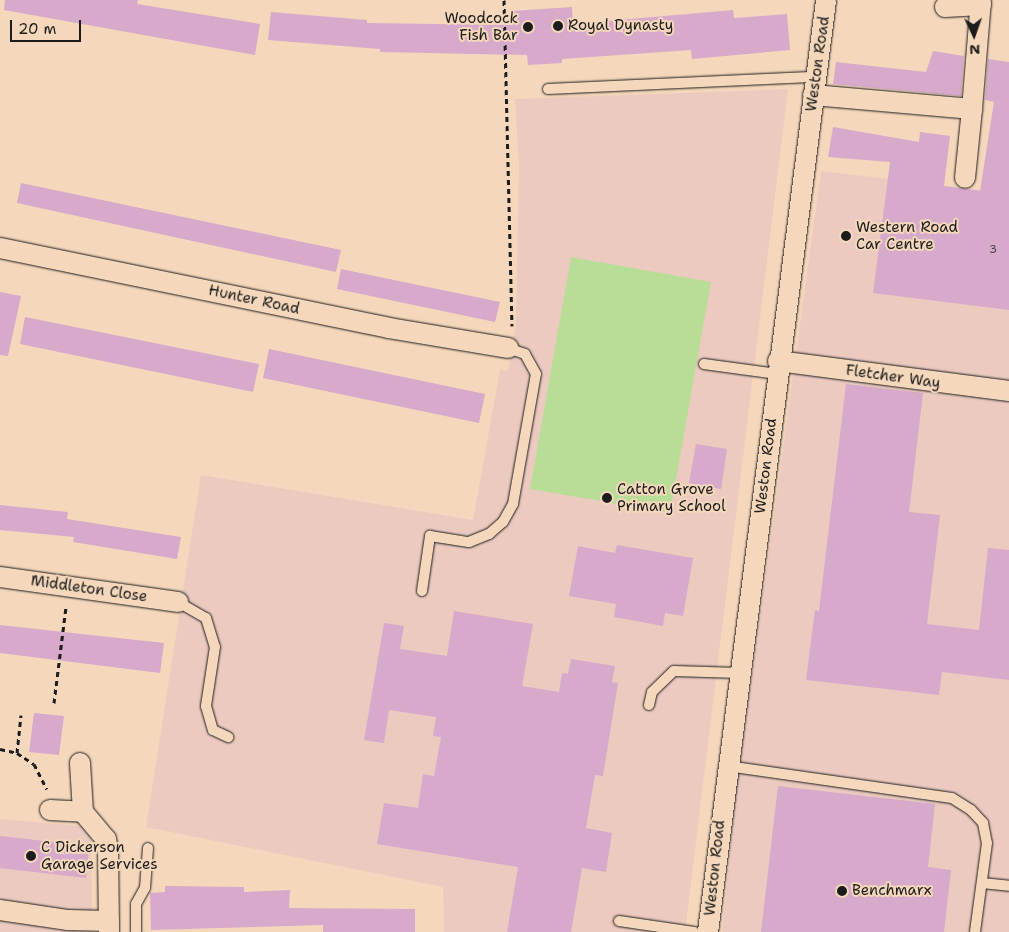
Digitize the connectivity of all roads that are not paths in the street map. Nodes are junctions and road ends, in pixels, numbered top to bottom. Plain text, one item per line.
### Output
1 (826, 0) edge
2 (981, 2) edge
3 (945, 7) dead end
4 (814, 86) junction
5 (548, 89) dead end
6 (972, 109) junction
7 (966, 178) dead end
8 (0, 248) edge
9 (508, 348) joint
10 (704, 364) dead end
11 (778, 367) junction
12 (1009, 392) edge
13 (0, 577) edge
14 (422, 591) dead end
15 (178, 602) joint
16 (739, 673) junction
17 (650, 705) dead end
18 (228, 737) dead end
19 (80, 763) dead end
20 (726, 766) junction
21 (49, 802) road end
22 (83, 812) junction
23 (148, 848) dead end
24 (982, 883) junction
25 (1009, 886) edge
26 (0, 910) edge
27 (619, 921) dead end
28 (109, 926) edge
29 (136, 932) edge
30 (694, 932) edge
31 (708, 932) edge
32 (975, 932) edge

1 - 4 street, Weston Road
2 - 3 street
2 - 6 street
4 - 5 lane
4 - 6 street
4 - 11 street, Weston Road
6 - 7 street
8 - 9 street, Hunter Road
9 - 14 lane
10 - 11 lane
11 - 12 street, Fletcher Way
11 - 16 street, Weston Road
13 - 15 street, Middleton Close
15 - 18 lane
16 - 17 lane
16 - 20 street, Weston Road
19 - 22 street
20 - 24 lane
20 - 31 street, Weston Road
21 - 22 street
22 - 28 street
23 - 29 lane
24 - 25 lane
24 - 32 lane
26 - 28 street
27 - 30 lane

